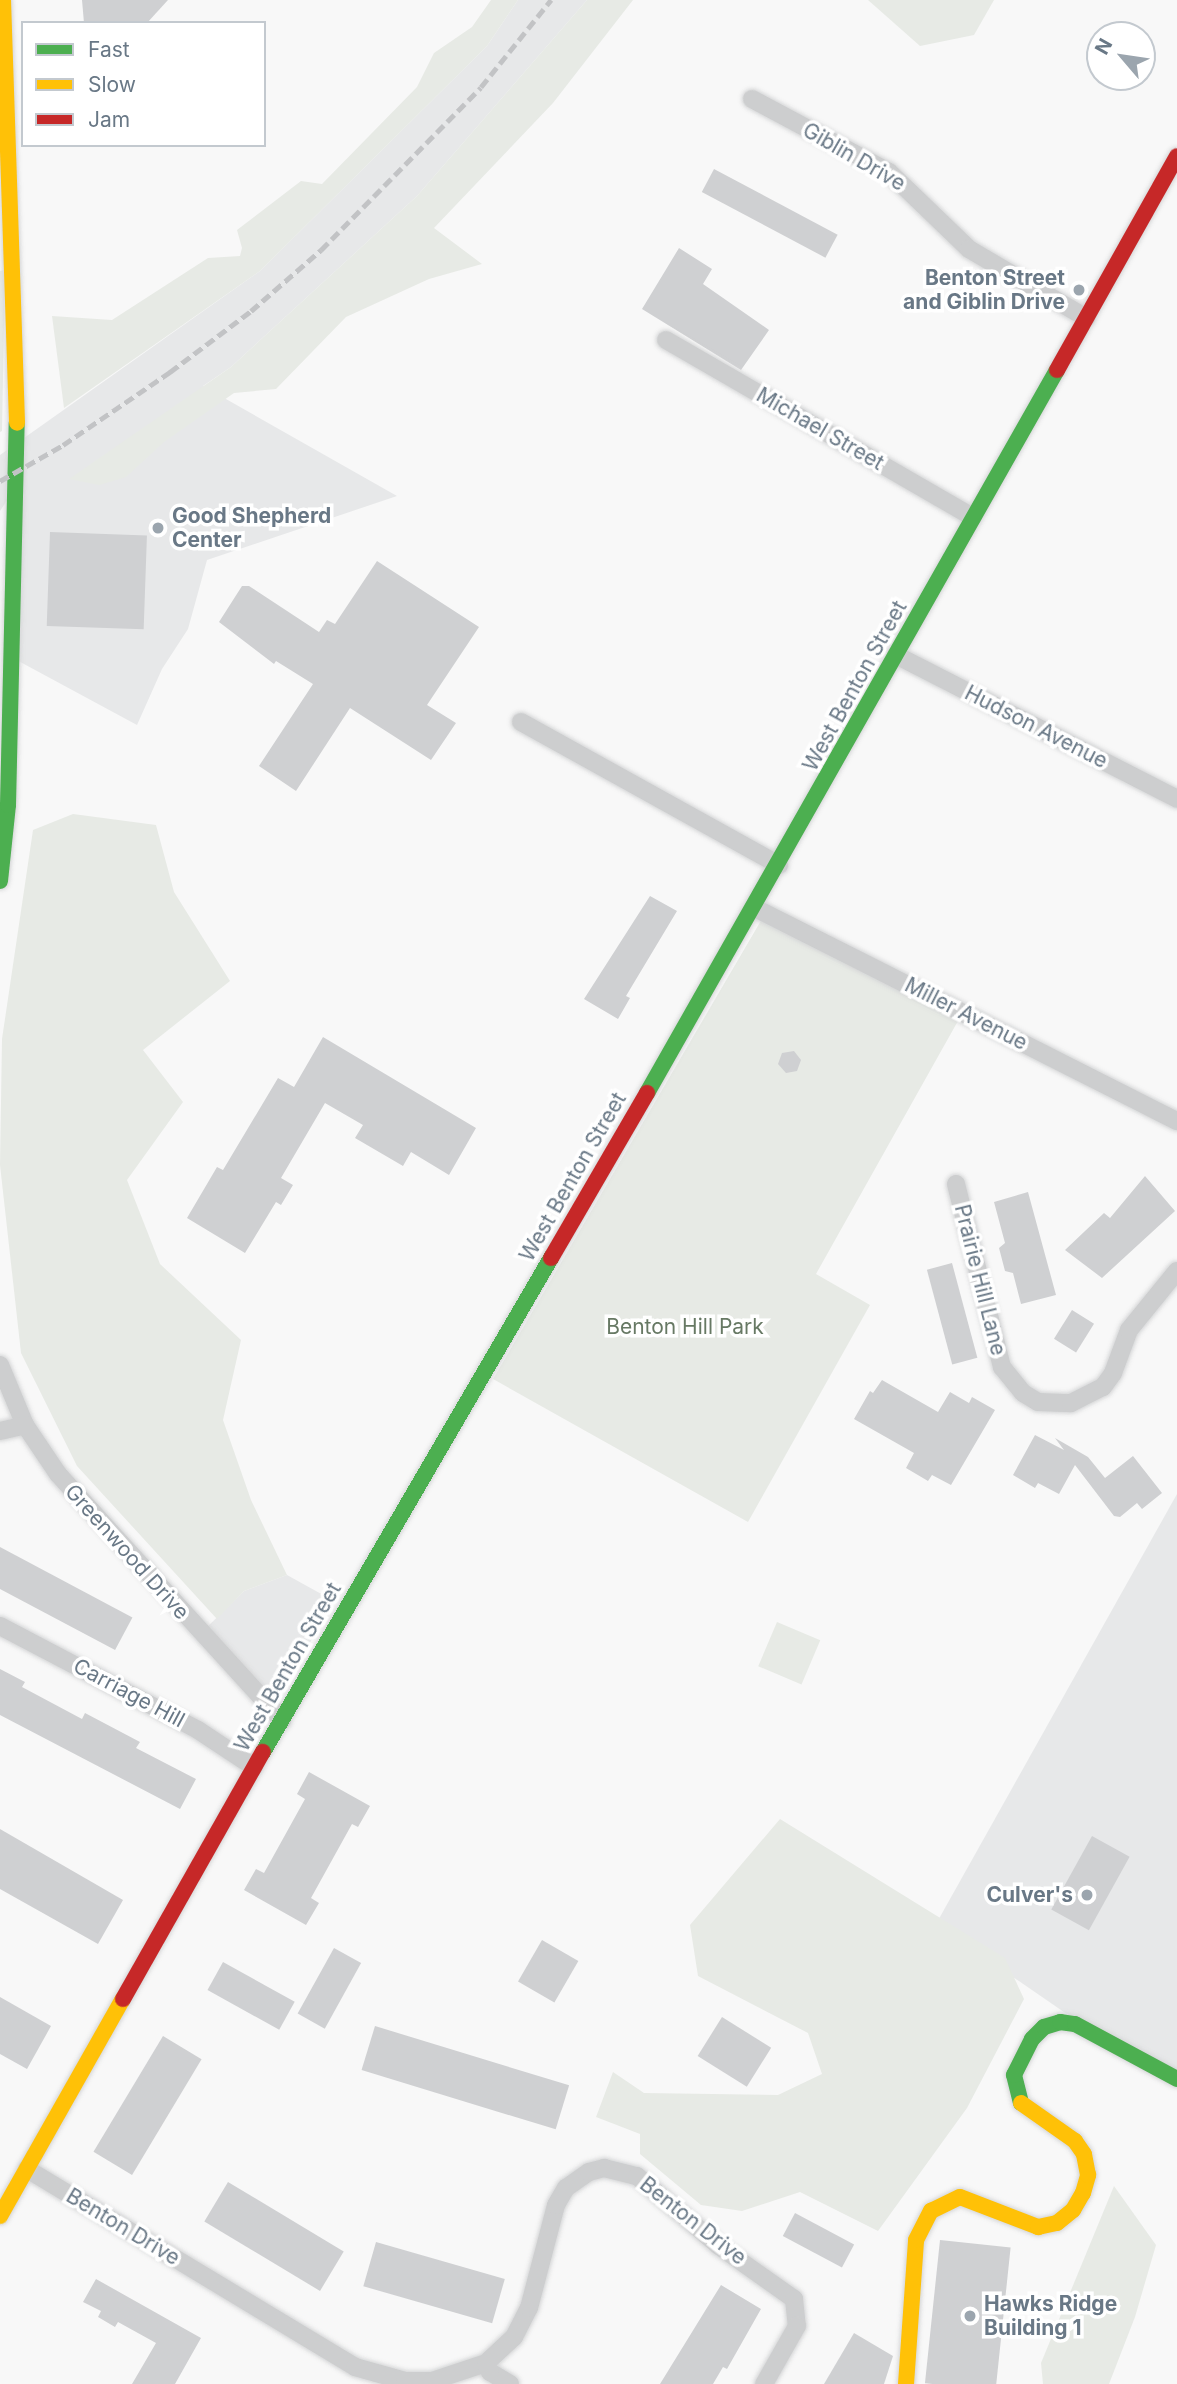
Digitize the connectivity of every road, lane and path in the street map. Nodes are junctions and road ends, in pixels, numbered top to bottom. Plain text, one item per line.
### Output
1 (3, 0) edge
2 (752, 99) dead end
3 (1177, 156) edge
4 (1086, 318) junction
5 (666, 340) dead end
6 (973, 517) junction
7 (896, 655) junction
8 (522, 722) dead end
9 (1177, 799) edge
10 (779, 865) junction
11 (0, 881) edge
12 (755, 908) junction
13 (1177, 1121) edge
14 (956, 1184) dead end
15 (1177, 1271) edge
16 (0, 1365) edge
17 (25, 1425) junction
18 (0, 1432) edge
19 (0, 1626) edge
20 (282, 1720) junction
21 (254, 1767) junction
22 (1177, 2079) edge
23 (27, 2169) junction
24 (0, 2216) edge
25 (486, 2363) junction
26 (510, 2384) edge
27 (764, 2384) edge
28 (905, 2384) edge

1 - 11 street
2 - 4 street, Giblin Drive
3 - 4 street, West Benton Street
4 - 6 street, West Benton Street
5 - 6 street, Michael Street
6 - 7 street, West Benton Street
7 - 9 street, Hudson Avenue
7 - 10 street, West Benton Street
8 - 10 street
10 - 12 street, West Benton Street
12 - 13 street, Miller Avenue
12 - 20 street, West Benton Street
14 - 15 street, Prairie Hill Lane
16 - 17 street, Greenwood Drive
17 - 18 street
17 - 20 street, Greenwood Drive
19 - 21 street, Carriage Hill
20 - 21 street, West Benton Street
21 - 23 street, West Benton Street
22 - 28 street
23 - 24 street, West Benton Street
23 - 25 street, Benton Drive
25 - 26 street
25 - 27 street, Benton Drive

